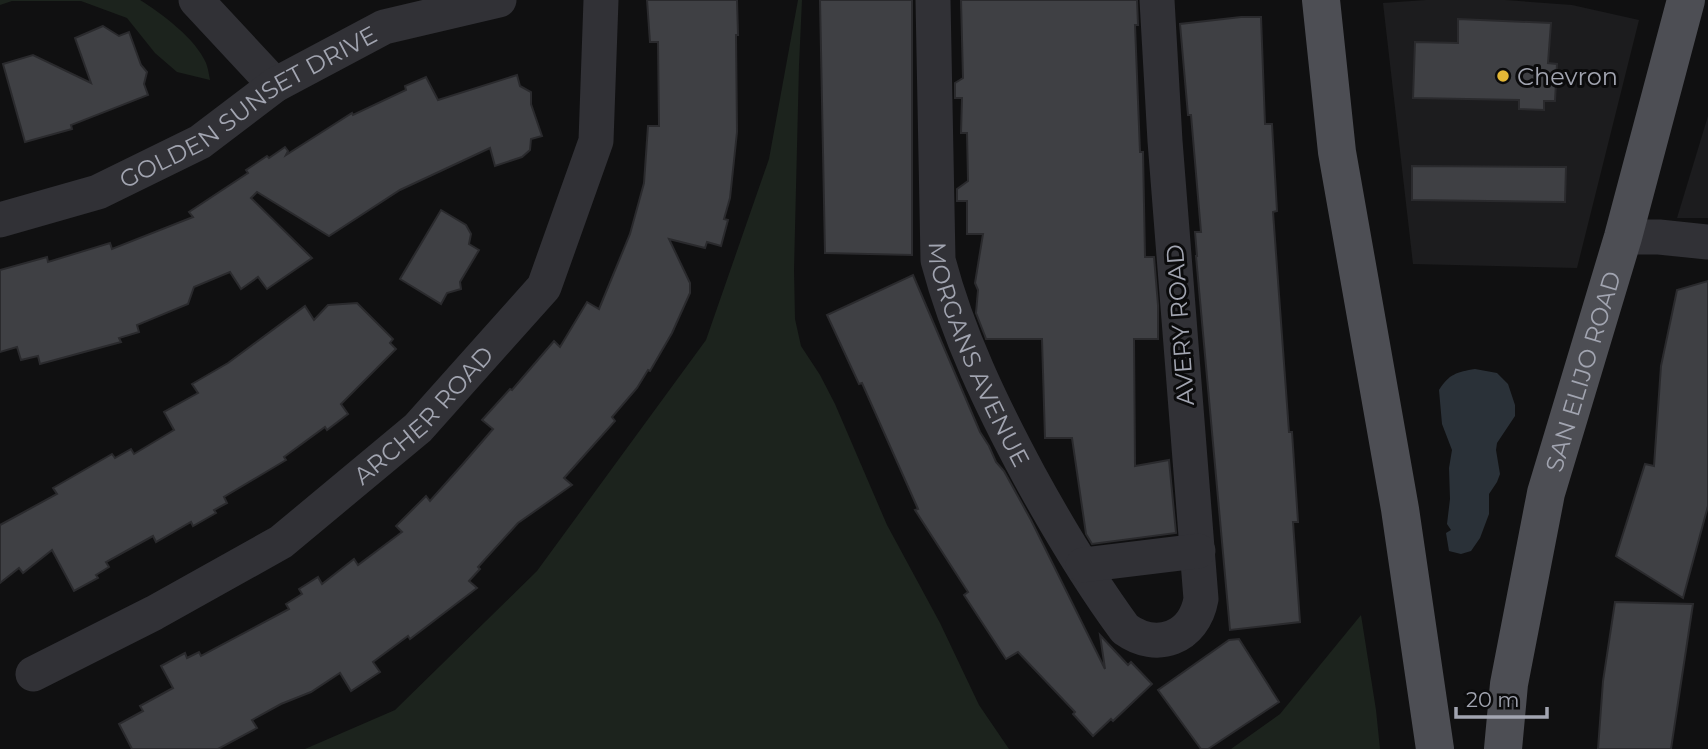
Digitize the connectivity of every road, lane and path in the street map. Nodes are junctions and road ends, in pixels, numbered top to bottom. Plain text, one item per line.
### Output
1 (196, 0) edge
2 (499, 0) edge
3 (601, 0) edge
4 (933, 0) edge
5 (1157, 0) edge
6 (1321, 0) edge
7 (1686, 0) edge
8 (275, 85) junction
9 (0, 220) edge
10 (1623, 237) junction
11 (1708, 242) edge
12 (1198, 551) junction
13 (1083, 565) junction
14 (1172, 637) joint
15 (33, 674) dead end
16 (1435, 749) edge
17 (1503, 749) edge

1 - 8 street
2 - 8 street, GOLDEN SUNSET DRIVE
3 - 15 street, ARCHER ROAD
4 - 13 street, MORGANS AVENUE
5 - 12 street, AVERY ROAD
6 - 16 main road
7 - 10 main road, SAN ELIJO ROAD
8 - 9 street, GOLDEN SUNSET DRIVE
10 - 11 street
10 - 17 main road, SAN ELIJO ROAD
12 - 13 street
12 - 14 street, AVERY ROAD
13 - 14 street, MORGANS AVENUE

